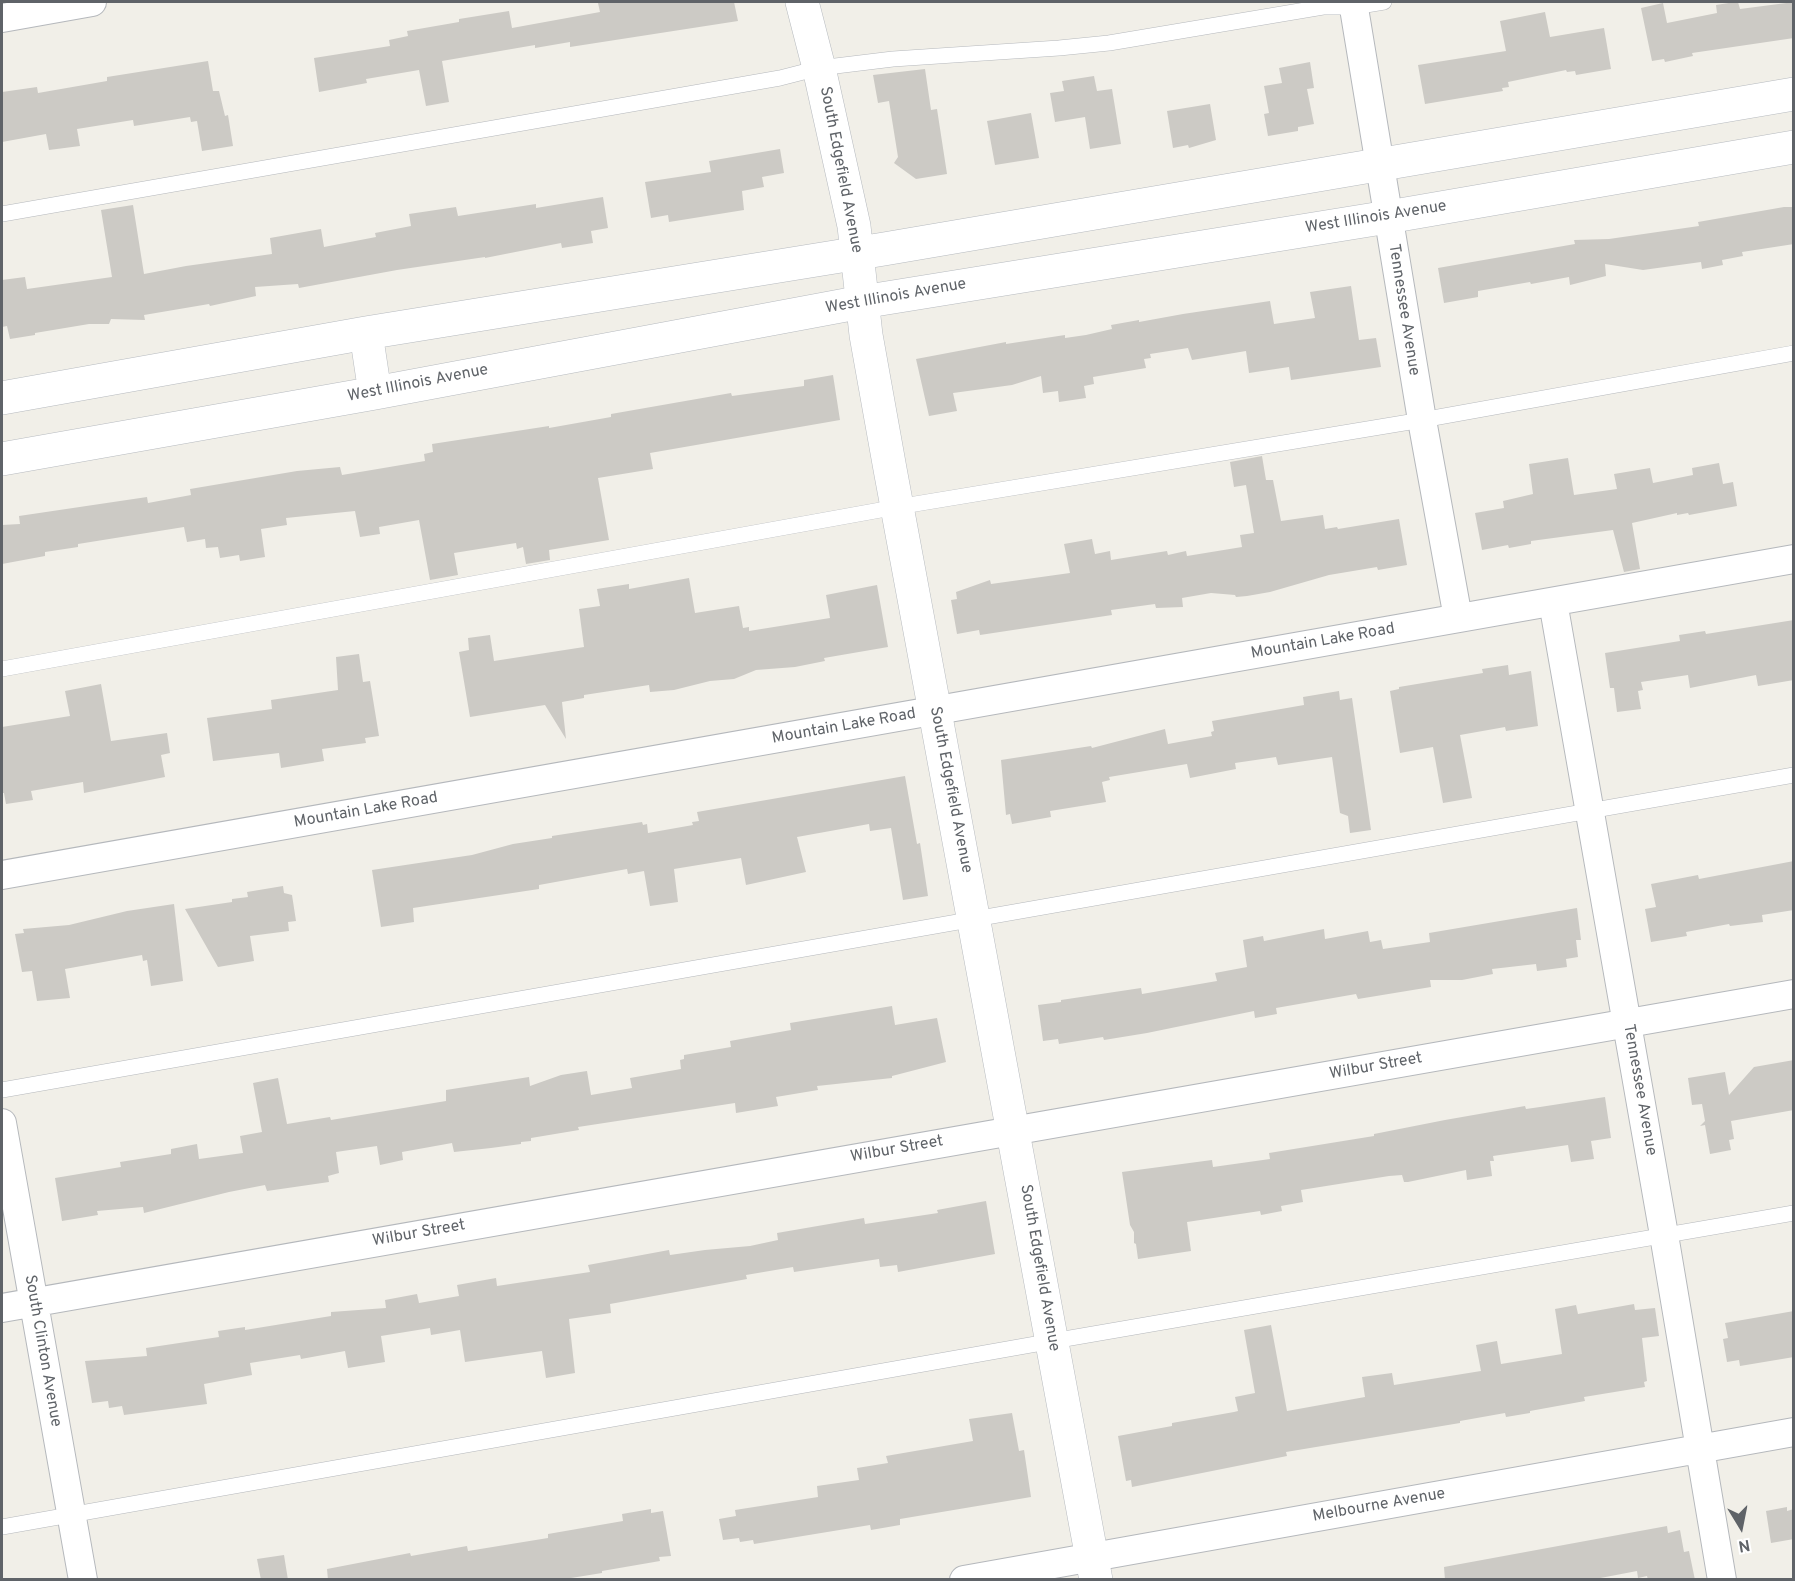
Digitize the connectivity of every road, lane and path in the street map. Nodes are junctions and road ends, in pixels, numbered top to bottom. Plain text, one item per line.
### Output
1 (92, 2) edge
2 (802, 2) edge
3 (1384, 2) edge
4 (1354, 4) edge
5 (2, 18) edge
6 (819, 68) junction
7 (1794, 94) edge
8 (1794, 147) edge
9 (1379, 165) junction
10 (2, 214) edge
11 (1388, 217) junction
12 (856, 253) junction
13 (862, 302) junction
14 (366, 333) junction
15 (1794, 353) edge
16 (375, 393) junction
17 (2, 398) edge
18 (1422, 420) junction
19 (2, 459) edge
20 (897, 507) junction
21 (1794, 559) edge
22 (1553, 602) junction
23 (1458, 618) junction
24 (2, 669) edge
25 (936, 711) junction
26 (1794, 775) edge
27 (1590, 810) junction
28 (2, 875) edge
29 (974, 918) junction
30 (1794, 994) edge
31 (1627, 1023) junction
32 (2, 1090) edge
33 (2, 1123) edge
34 (1013, 1130) junction
35 (1794, 1213) edge
36 (1664, 1235) junction
37 (33, 1302) junction
38 (2, 1308) edge
39 (1053, 1341) junction
40 (1794, 1432) edge
41 (1699, 1449) junction
42 (71, 1515) junction
43 (2, 1527) edge
44 (1094, 1568) edge
45 (1010, 1576) edge
46 (83, 1580) edge
47 (964, 1580) edge
48 (1722, 1580) edge

1 - 5 street
2 - 6 main road, South Edgefield Avenue
3 - 4 lane
4 - 6 lane
4 - 9 street, Tennessee Avenue
6 - 10 lane
6 - 12 main road, South Edgefield Avenue
7 - 9 main road
8 - 11 main road, West Illinois Avenue
9 - 11 street, Tennessee Avenue
9 - 12 main road
11 - 13 main road, West Illinois Avenue
11 - 18 street, Tennessee Avenue
12 - 13 main road, South Edgefield Avenue
12 - 14 main road
13 - 16 main road, West Illinois Avenue
13 - 20 main road, South Edgefield Avenue
14 - 16 main road
14 - 17 main road
15 - 18 lane
16 - 19 main road, West Illinois Avenue
18 - 20 lane
18 - 23 street, Tennessee Avenue
20 - 24 lane
20 - 25 main road, South Edgefield Avenue
21 - 22 street, Mountain Lake Road
22 - 23 street, Mountain Lake Road
22 - 27 street, Tennessee Avenue
23 - 25 street, Mountain Lake Road
25 - 28 street, Mountain Lake Road
25 - 29 main road, South Edgefield Avenue
26 - 27 lane
27 - 29 lane
27 - 31 street, Tennessee Avenue
29 - 32 lane
29 - 34 main road, South Edgefield Avenue
30 - 31 street, Wilbur Street
31 - 34 street, Wilbur Street
31 - 36 street, Tennessee Avenue
33 - 37 street, South Clinton Avenue
34 - 37 street, Wilbur Street
34 - 39 main road, South Edgefield Avenue
35 - 36 lane
36 - 39 lane
36 - 41 street, Tennessee Avenue
37 - 38 street, Wilbur Street
37 - 42 street, South Clinton Avenue
39 - 42 lane
39 - 44 main road, South Edgefield Avenue
40 - 41 street, Melbourne Avenue
41 - 44 street, Melbourne Avenue
41 - 48 street, Tennessee Avenue
42 - 43 lane
42 - 46 street, South Clinton Avenue
44 - 45 street, Melbourne Avenue
45 - 47 street, Melbourne Avenue

